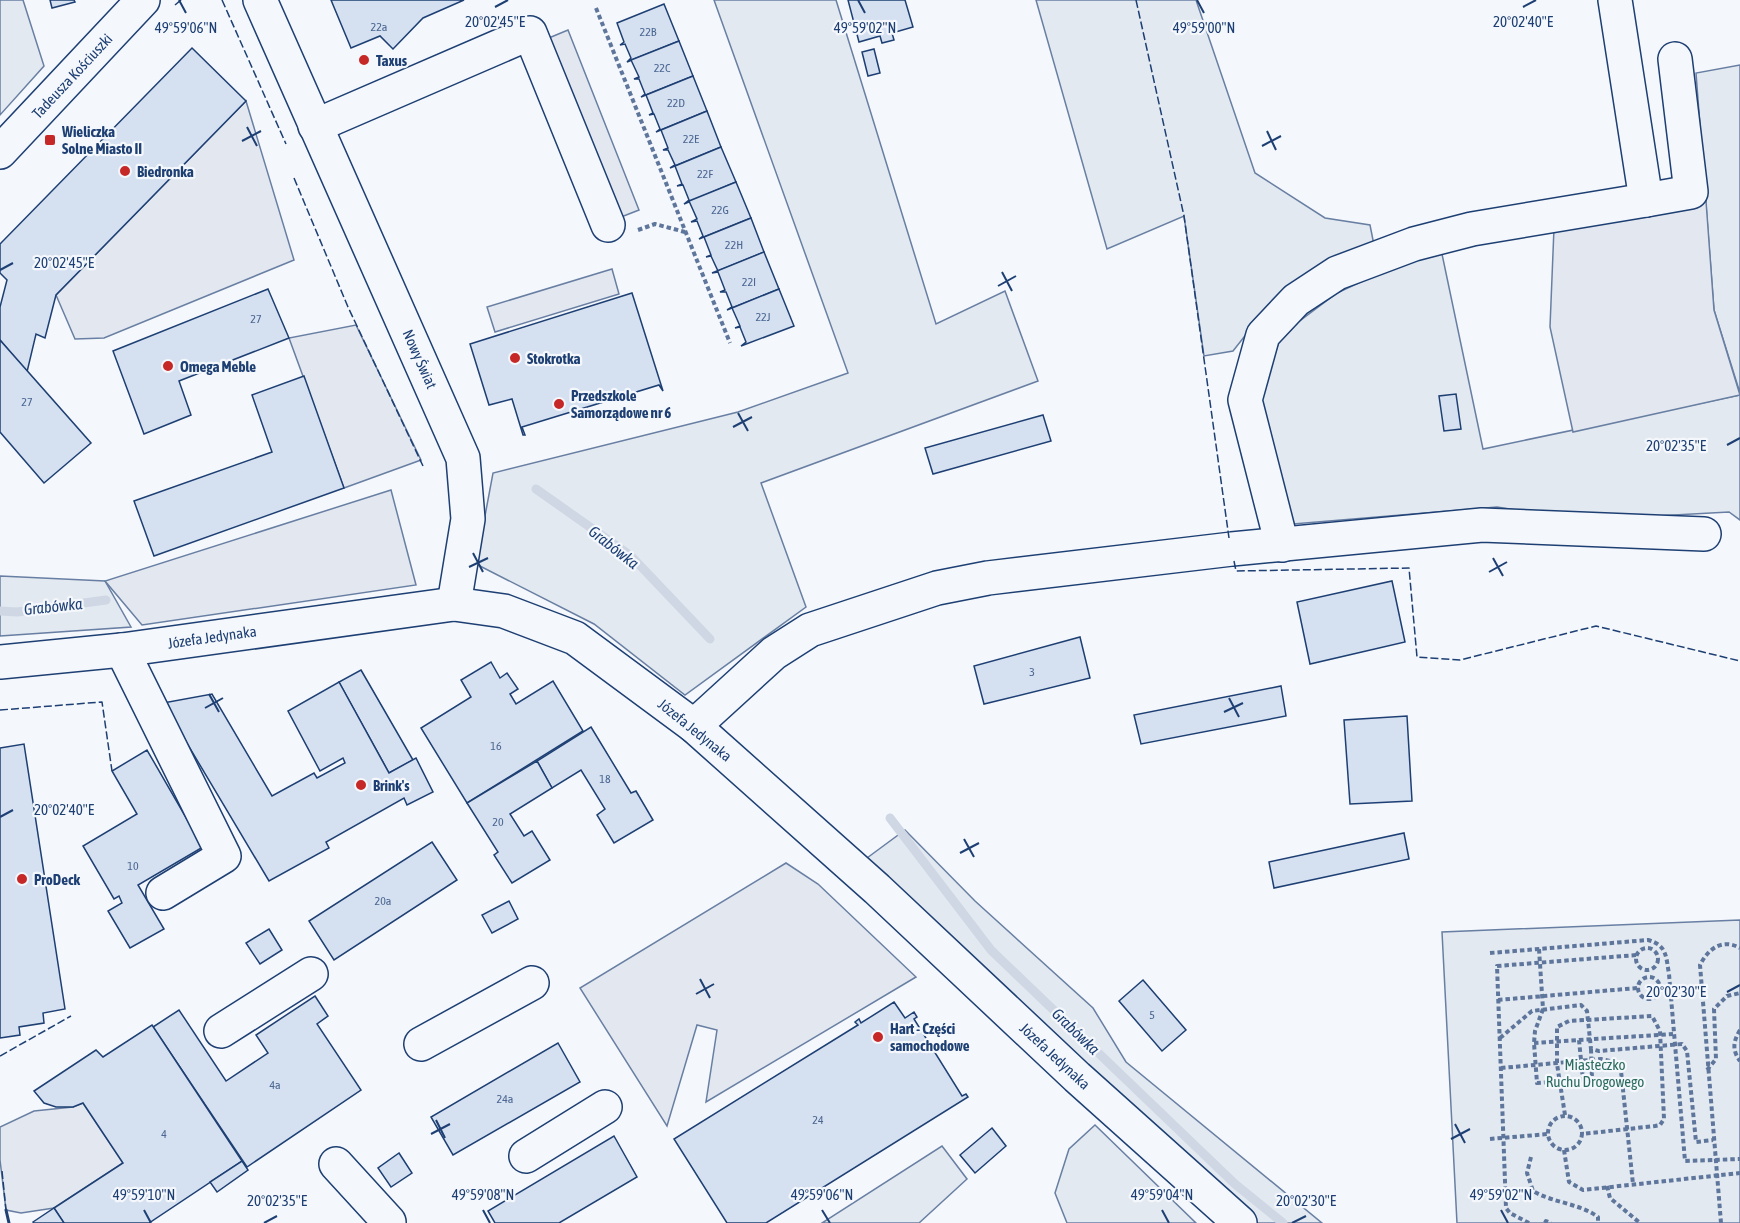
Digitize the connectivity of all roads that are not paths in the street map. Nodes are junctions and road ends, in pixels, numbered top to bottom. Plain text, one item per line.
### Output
1 (143, 0) edge
2 (260, 0) edge
3 (1615, 0) edge
4 (1675, 59) dead end
5 (315, 126) junction
6 (0, 152) edge
7 (1646, 200) junction
8 (608, 225) road end
9 (1704, 534) dead end
10 (1282, 545) junction
11 (454, 604) junction
12 (122, 650) junction
13 (0, 662) edge
14 (694, 726) junction
15 (163, 893) dead end
16 (311, 974) dead end
17 (532, 983) dead end
18 (221, 1031) dead end
19 (421, 1044) dead end
20 (605, 1107) dead end
21 (526, 1156) dead end
22 (336, 1164) dead end
23 (387, 1223) edge
24 (1240, 1223) edge

1 - 6 street, Tadeusza Kościuszki
2 - 5 street, Nowy Świat
3 - 7 street
4 - 7 street
5 - 8 street
5 - 11 street, Nowy Świat
7 - 10 street
9 - 10 street
10 - 14 street
11 - 12 street, Józefa Jedynaka
11 - 14 street, Józefa Jedynaka
12 - 13 street, Józefa Jedynaka
12 - 15 street
14 - 24 street, Józefa Jedynaka
16 - 18 street
17 - 19 street
20 - 21 street
22 - 23 street

